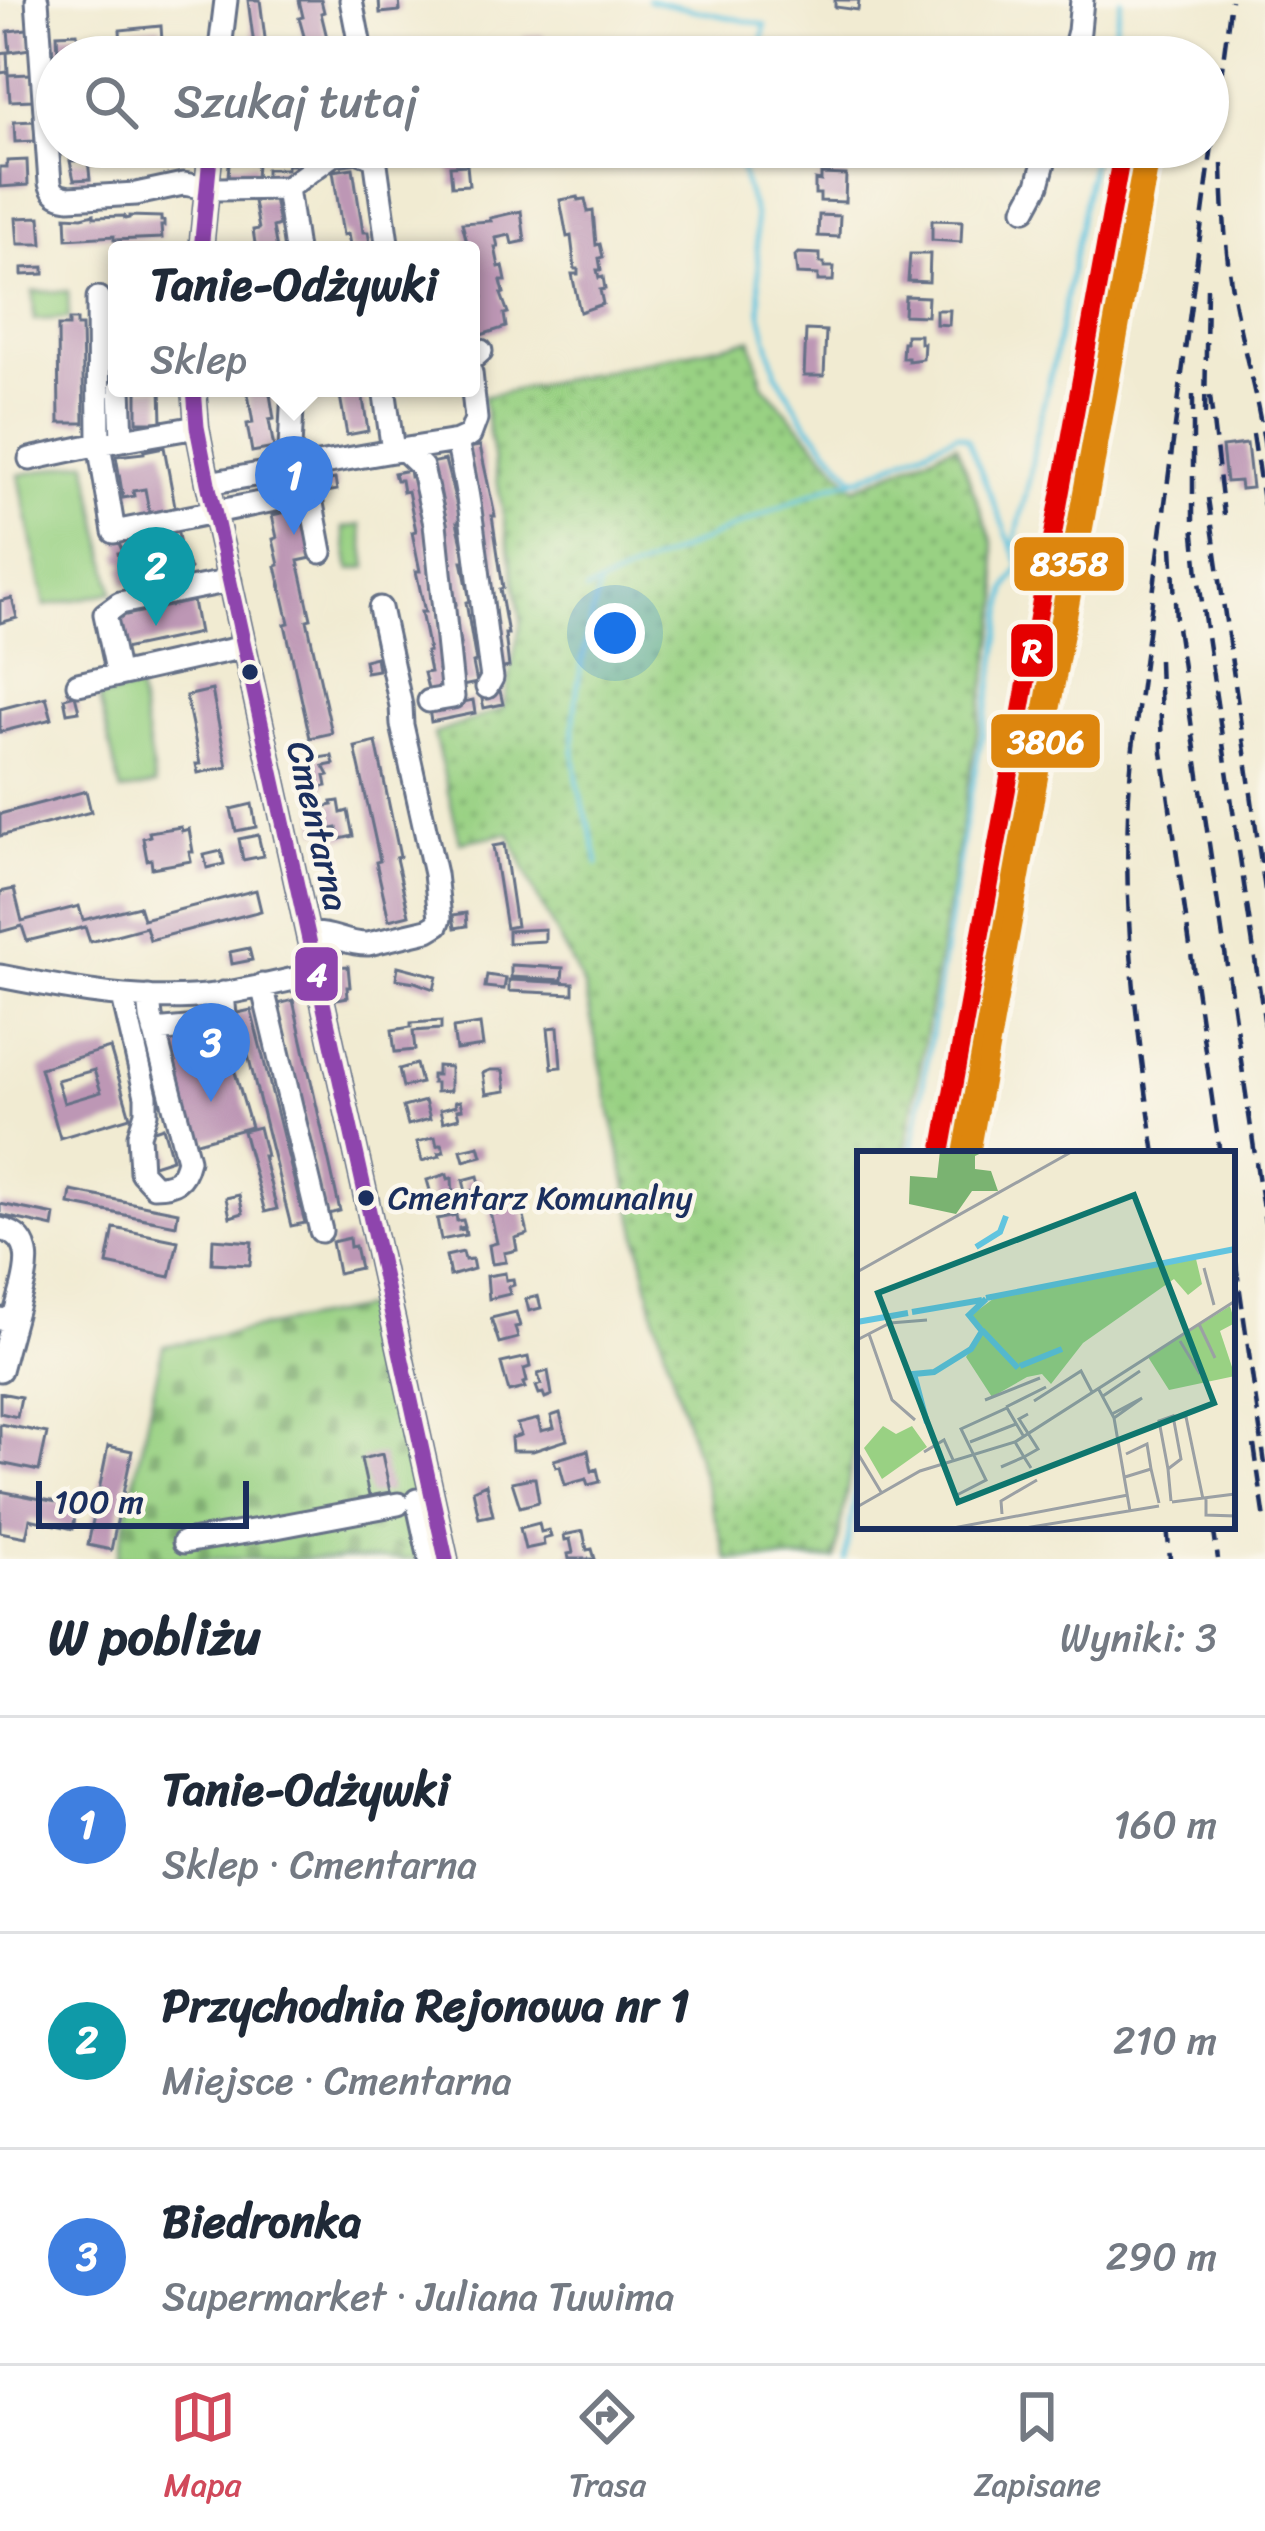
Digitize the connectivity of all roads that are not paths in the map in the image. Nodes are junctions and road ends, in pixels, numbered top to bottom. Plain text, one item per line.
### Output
1 (38, 0) edge
2 (226, 0) edge
3 (351, 0) edge
4 (1082, 0) edge
5 (41, 36) edge
6 (222, 36) edge
7 (358, 36) edge
8 (1078, 36) edge
9 (50, 168) edge
10 (209, 168) edge
11 (315, 168) edge
12 (379, 168) edge
13 (1042, 168) edge
14 (208, 187) junction
15 (287, 188) junction
16 (1025, 209) dead end
17 (202, 241) edge
18 (295, 241) edge
19 (387, 241) edge
20 (98, 298) dead end
21 (119, 397) edge
22 (195, 397) edge
23 (293, 397) edge
24 (386, 397) edge
25 (473, 397) edge
26 (197, 427) junction
27 (457, 441) junction
28 (110, 442) junction
29 (398, 450) junction
30 (30, 459) dead end
31 (289, 469) junction
32 (208, 483) junction
33 (215, 513) junction
34 (320, 552) dead end
35 (230, 581) junction
36 (380, 608) dead end
37 (244, 646) junction
38 (118, 675) junction
39 (79, 684) dead end
40 (470, 693) junction
41 (430, 701) dead end
42 (308, 935) junction
43 (317, 974) junction
44 (0, 976) edge
45 (262, 985) junction
46 (223, 993) junction
47 (123, 997) junction
48 (149, 997) junction
49 (154, 1031) junction
50 (0, 1229) edge
51 (321, 1231) dead end
52 (8, 1316) edge
53 (0, 1370) edge
54 (184, 1542) dead end
55 (430, 1559) edge
56 (446, 1559) edge

1 - 5 street
2 - 6 street
3 - 7 street
4 - 8 street
9 - 14 street
10 - 14 street
11 - 15 street
12 - 19 street
13 - 16 street
14 - 15 street
14 - 17 street
15 - 18 street
20 - 28 street
21 - 28 street
22 - 26 street, Cmentarna
23 - 31 street
24 - 29 street
25 - 27 street
26 - 28 street
26 - 32 street, Cmentarna
27 - 29 street
27 - 40 street
28 - 30 street
28 - 33 street
29 - 31 street
29 - 40 street
31 - 32 street
32 - 33 street, Cmentarna
33 - 34 street
33 - 35 street, Cmentarna
35 - 37 street, Cmentarna
35 - 38 street
36 - 42 street
37 - 38 street
37 - 42 street, Cmentarna
38 - 39 street
40 - 41 street
42 - 43 street, Cmentarna
43 - 45 street
43 - 56 street, Cmentarna
44 - 47 street
45 - 46 street
45 - 51 street
46 - 48 street
46 - 49 street
47 - 48 street
47 - 49 street
48 - 49 street
50 - 52 street
52 - 53 street
54 - 55 street

